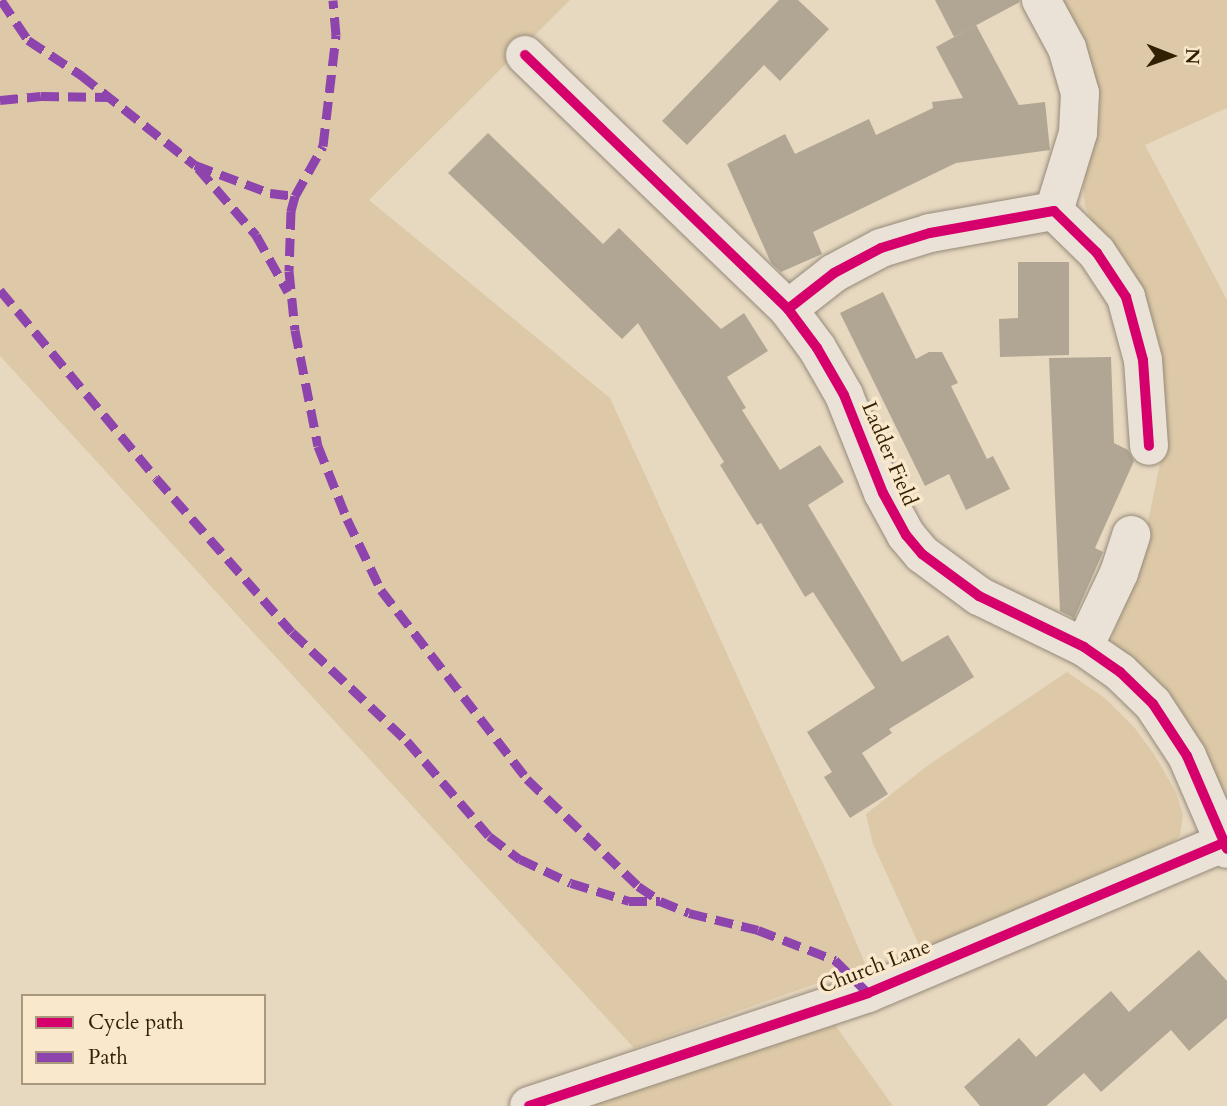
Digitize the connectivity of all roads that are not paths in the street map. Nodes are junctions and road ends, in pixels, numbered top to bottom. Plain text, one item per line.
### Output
1 (1041, 0) edge
2 (525, 55) dead end
3 (1054, 211) junction
4 (788, 309) junction
5 (1149, 446) dead end
6 (1131, 535) dead end
7 (1084, 647) junction
8 (1226, 844) edge
9 (529, 1106) edge

1 - 3 street
2 - 4 street, Ladder Field
3 - 4 street
3 - 5 street
4 - 7 street, Ladder Field
6 - 7 street
7 - 8 street, Ladder Field
8 - 9 street, Church Lane

